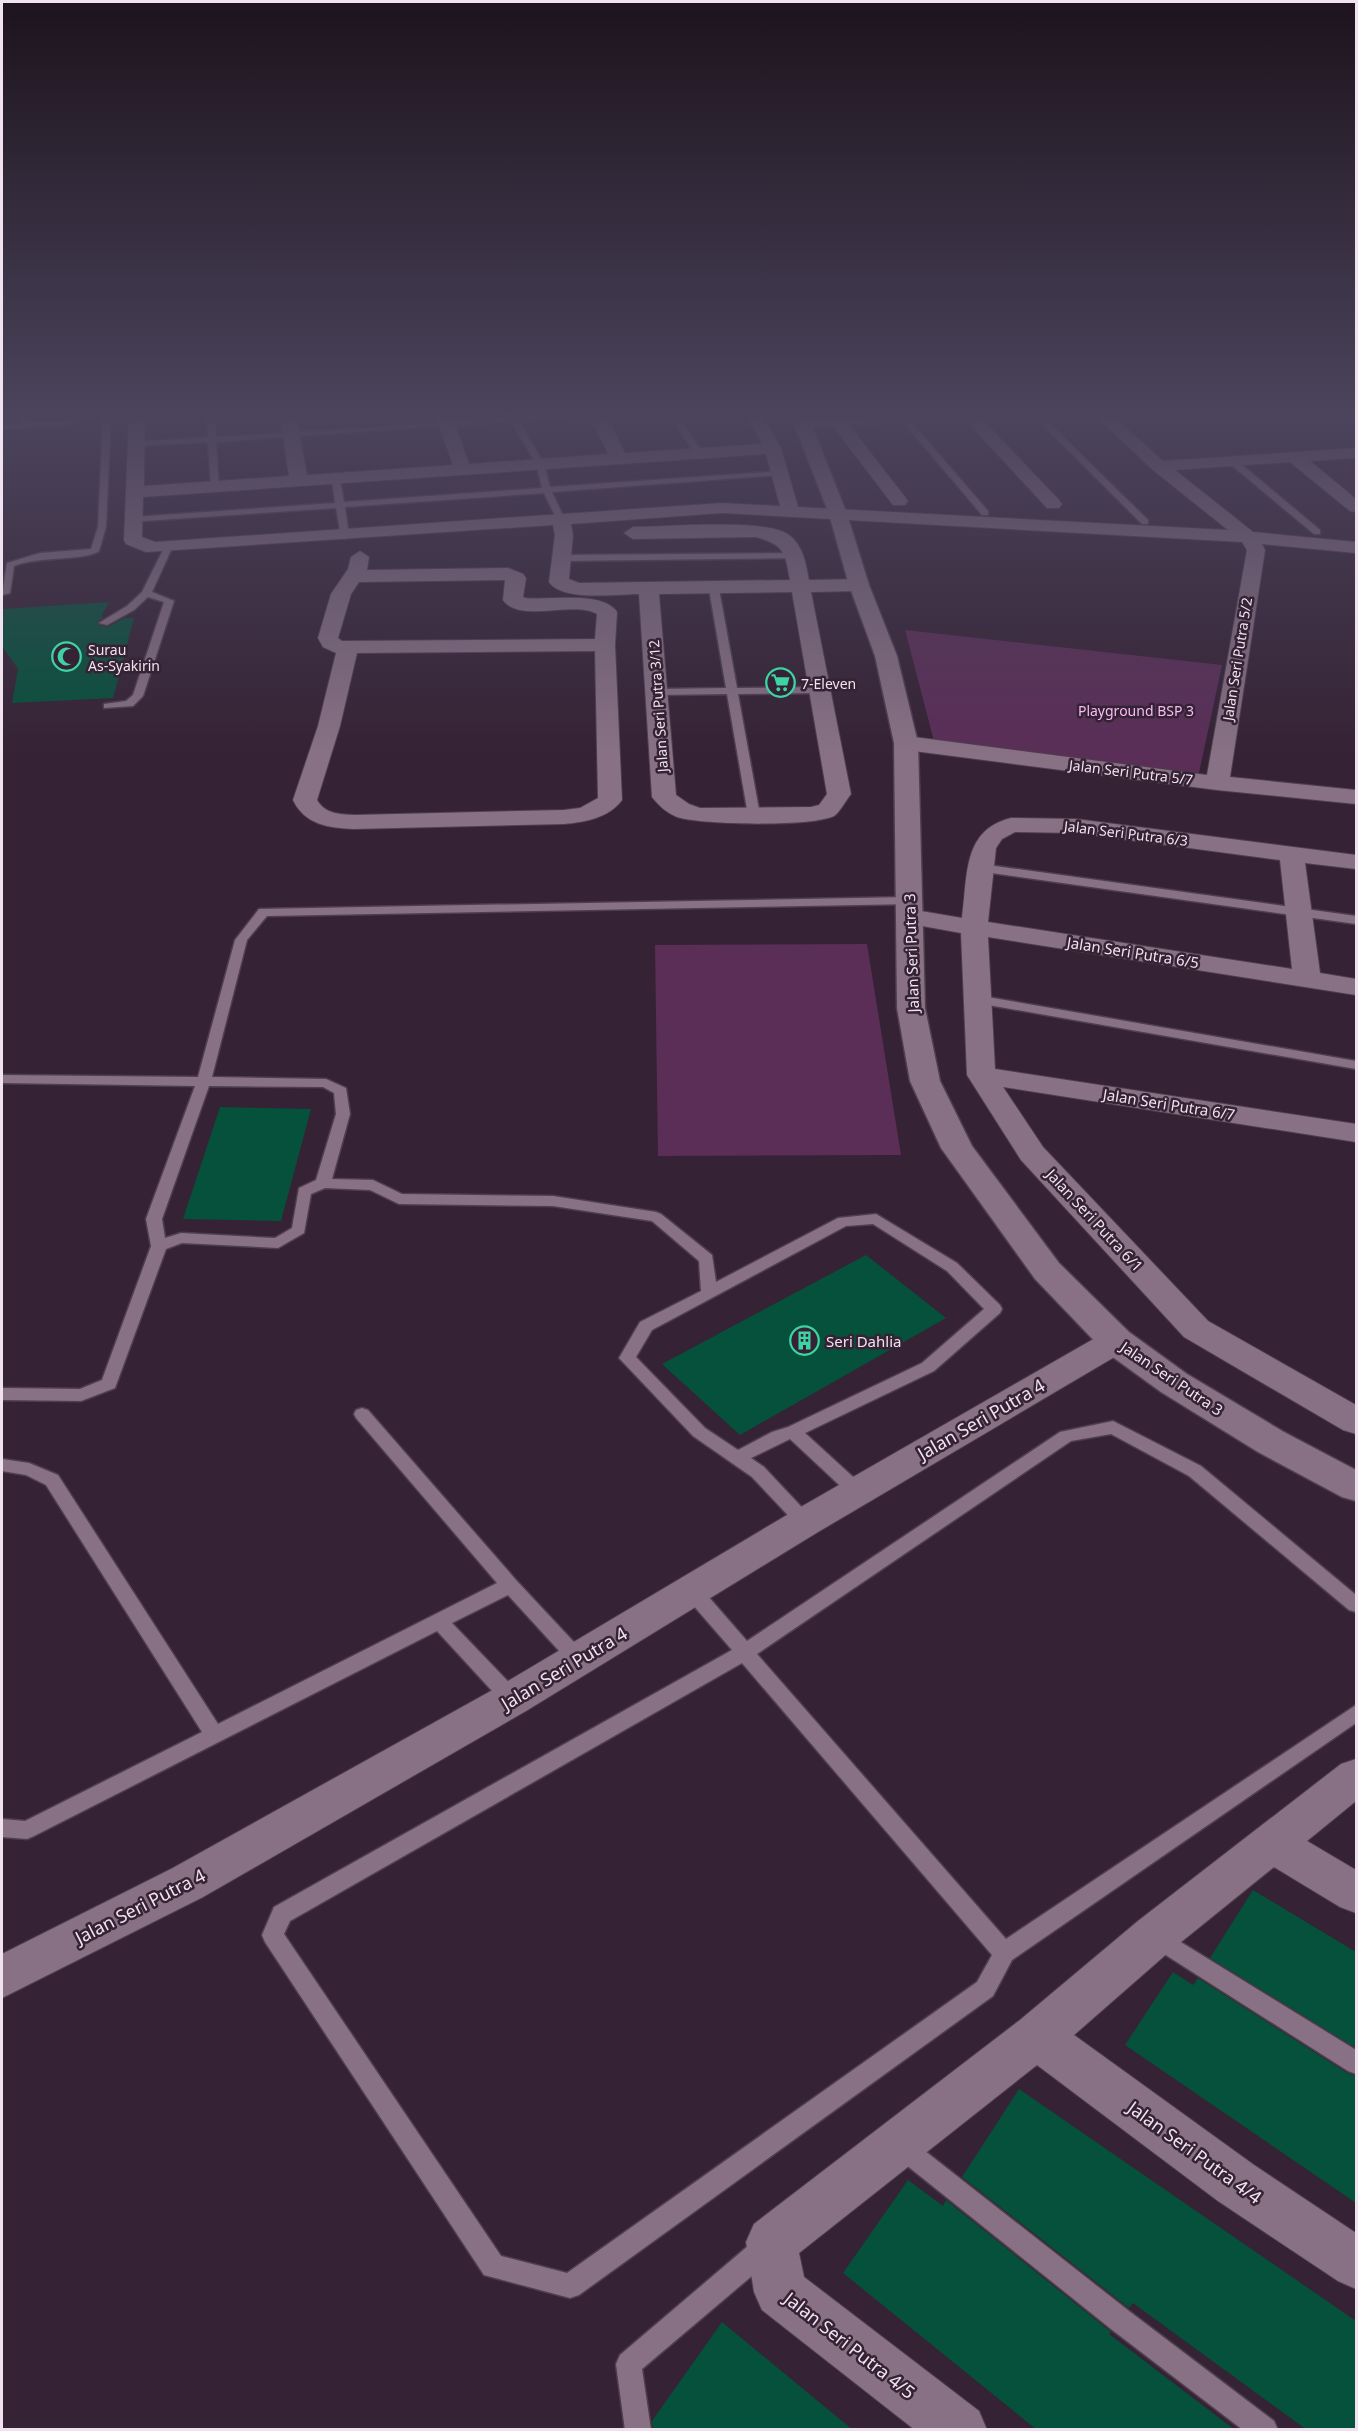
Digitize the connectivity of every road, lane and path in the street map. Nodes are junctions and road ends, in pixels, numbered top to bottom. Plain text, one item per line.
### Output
1 (101, 529) edge
2 (133, 529) edge
3 (350, 529) edge
4 (506, 529) edge
5 (563, 529) edge
6 (682, 529) edge
7 (843, 529) edge
8 (1059, 529) edge
9 (1236, 529) edge
10 (1314, 529) edge
11 (1317, 532) dead end
12 (353, 536) junction
13 (1252, 543) junction
14 (789, 546) junction
15 (1356, 547) edge
16 (168, 548) junction
17 (561, 558) junction
18 (1356, 560) edge
19 (353, 576) junction
20 (859, 585) junction
21 (800, 587) junction
22 (714, 589) junction
23 (649, 590) junction
24 (5, 593) dead end
25 (148, 594) junction
26 (104, 623) dead end
27 (605, 645) junction
28 (348, 648) junction
29 (733, 690) junction
30 (820, 690) junction
31 (658, 692) junction
32 (108, 706) dead end
33 (906, 743) junction
34 (1217, 783) junction
35 (1356, 797) edge
36 (754, 815) junction
37 (1293, 854) junction
38 (1356, 862) edge
39 (981, 868) junction
40 (909, 909) junction
41 (1299, 912) junction
42 (1356, 920) edge
43 (974, 927) junction
44 (1307, 980) junction
45 (1356, 987) edge
46 (976, 999) junction
47 (1356, 1065) edge
48 (981, 1075) junction
49 (2, 1079) edge
50 (204, 1081) junction
51 (1356, 1133) edge
52 (323, 1183) junction
53 (159, 1246) junction
54 (709, 1293) junction
55 (1116, 1341) junction
56 (2, 1394) edge
57 (362, 1414) dead end
58 (1356, 1421) edge
59 (793, 1432) junction
60 (739, 1457) junction
61 (2, 1465) edge
62 (1356, 1487) edge
63 (856, 1491) junction
64 (805, 1522) junction
65 (510, 1585) junction
66 (693, 1592) junction
67 (1356, 1605) edge
68 (440, 1622) junction
69 (745, 1652) junction
70 (579, 1660) junction
71 (512, 1699) junction
72 (1356, 1713) edge
73 (215, 1735) junction
74 (1356, 1777) edge
75 (2, 1828) edge
76 (1271, 1842) junction
77 (1356, 1893) edge
78 (1154, 1936) junction
79 (1004, 1953) junction
80 (2, 1977) edge
81 (1037, 2036) junction
82 (1356, 2063) edge
83 (898, 2144) junction
84 (772, 2242) junction
85 (1356, 2263) edge
86 (638, 2430) edge
87 (960, 2430) edge
88 (1265, 2430) edge

1 - 24 lane
2 - 16 street
3 - 12 lane
4 - 12 street
5 - 17 street
6 - 14 street
7 - 20 street, Jalan Seri Putra 3
8 - 13 street
9 - 13 street
10 - 11 lane
12 - 16 street
12 - 19 street
13 - 15 street
13 - 18 street
13 - 34 street, Jalan Seri Putra 5/2
14 - 17 lane
14 - 21 street
16 - 25 lane
17 - 23 street
19 - 27 street
19 - 28 street
20 - 21 street
20 - 33 street, Jalan Seri Putra 3
21 - 22 street
21 - 30 street
22 - 23 street
22 - 29 lane
23 - 31 street, Jalan Seri Putra 3/12
25 - 26 lane
25 - 32 lane
27 - 28 street
27 - 28 street
29 - 30 lane
29 - 31 lane
29 - 36 lane
30 - 36 street
31 - 36 street, Jalan Seri Putra 3/12
33 - 34 street, Jalan Seri Putra 5/7
33 - 40 street, Jalan Seri Putra 3
34 - 35 street, Jalan Seri Putra 5/7
37 - 38 street, Jalan Seri Putra 6/3
37 - 39 street, Jalan Seri Putra 6/3
37 - 41 street
39 - 41 lane
39 - 43 street, Jalan Seri Putra 6/3
40 - 43 street, Jalan Seri Putra 6/5
40 - 50 lane
40 - 55 street, Jalan Seri Putra 3
41 - 42 lane
41 - 44 street
43 - 44 street, Jalan Seri Putra 6/5
43 - 46 street, Jalan Seri Putra 6/1
44 - 45 street, Jalan Seri Putra 6/5
46 - 47 lane
46 - 48 street, Jalan Seri Putra 6/1
48 - 51 street, Jalan Seri Putra 6/7
48 - 58 street, Jalan Seri Putra 6/1
49 - 50 lane
50 - 52 lane
50 - 53 lane
52 - 53 lane
52 - 54 lane
53 - 56 lane
54 - 59 lane
54 - 60 lane
55 - 62 street, Jalan Seri Putra 3
55 - 63 street, Jalan Seri Putra 4
57 - 65 lane
59 - 60 lane
59 - 63 lane
60 - 64 lane
61 - 73 lane
63 - 64 street, Jalan Seri Putra 4
64 - 66 street, Jalan Seri Putra 4
65 - 68 lane
65 - 70 lane
66 - 69 lane
66 - 70 street, Jalan Seri Putra 4
67 - 69 lane
68 - 71 lane
68 - 73 lane
69 - 79 lane
69 - 79 lane
70 - 71 street, Jalan Seri Putra 4
71 - 80 street, Jalan Seri Putra 4
72 - 79 lane
73 - 75 lane
74 - 76 street
76 - 77 street
76 - 78 street
78 - 81 street
78 - 82 lane
81 - 83 street
81 - 85 street, Jalan Seri Putra 4/4
83 - 84 street
83 - 88 lane
84 - 86 lane
84 - 87 street, Jalan Seri Putra 4/5

